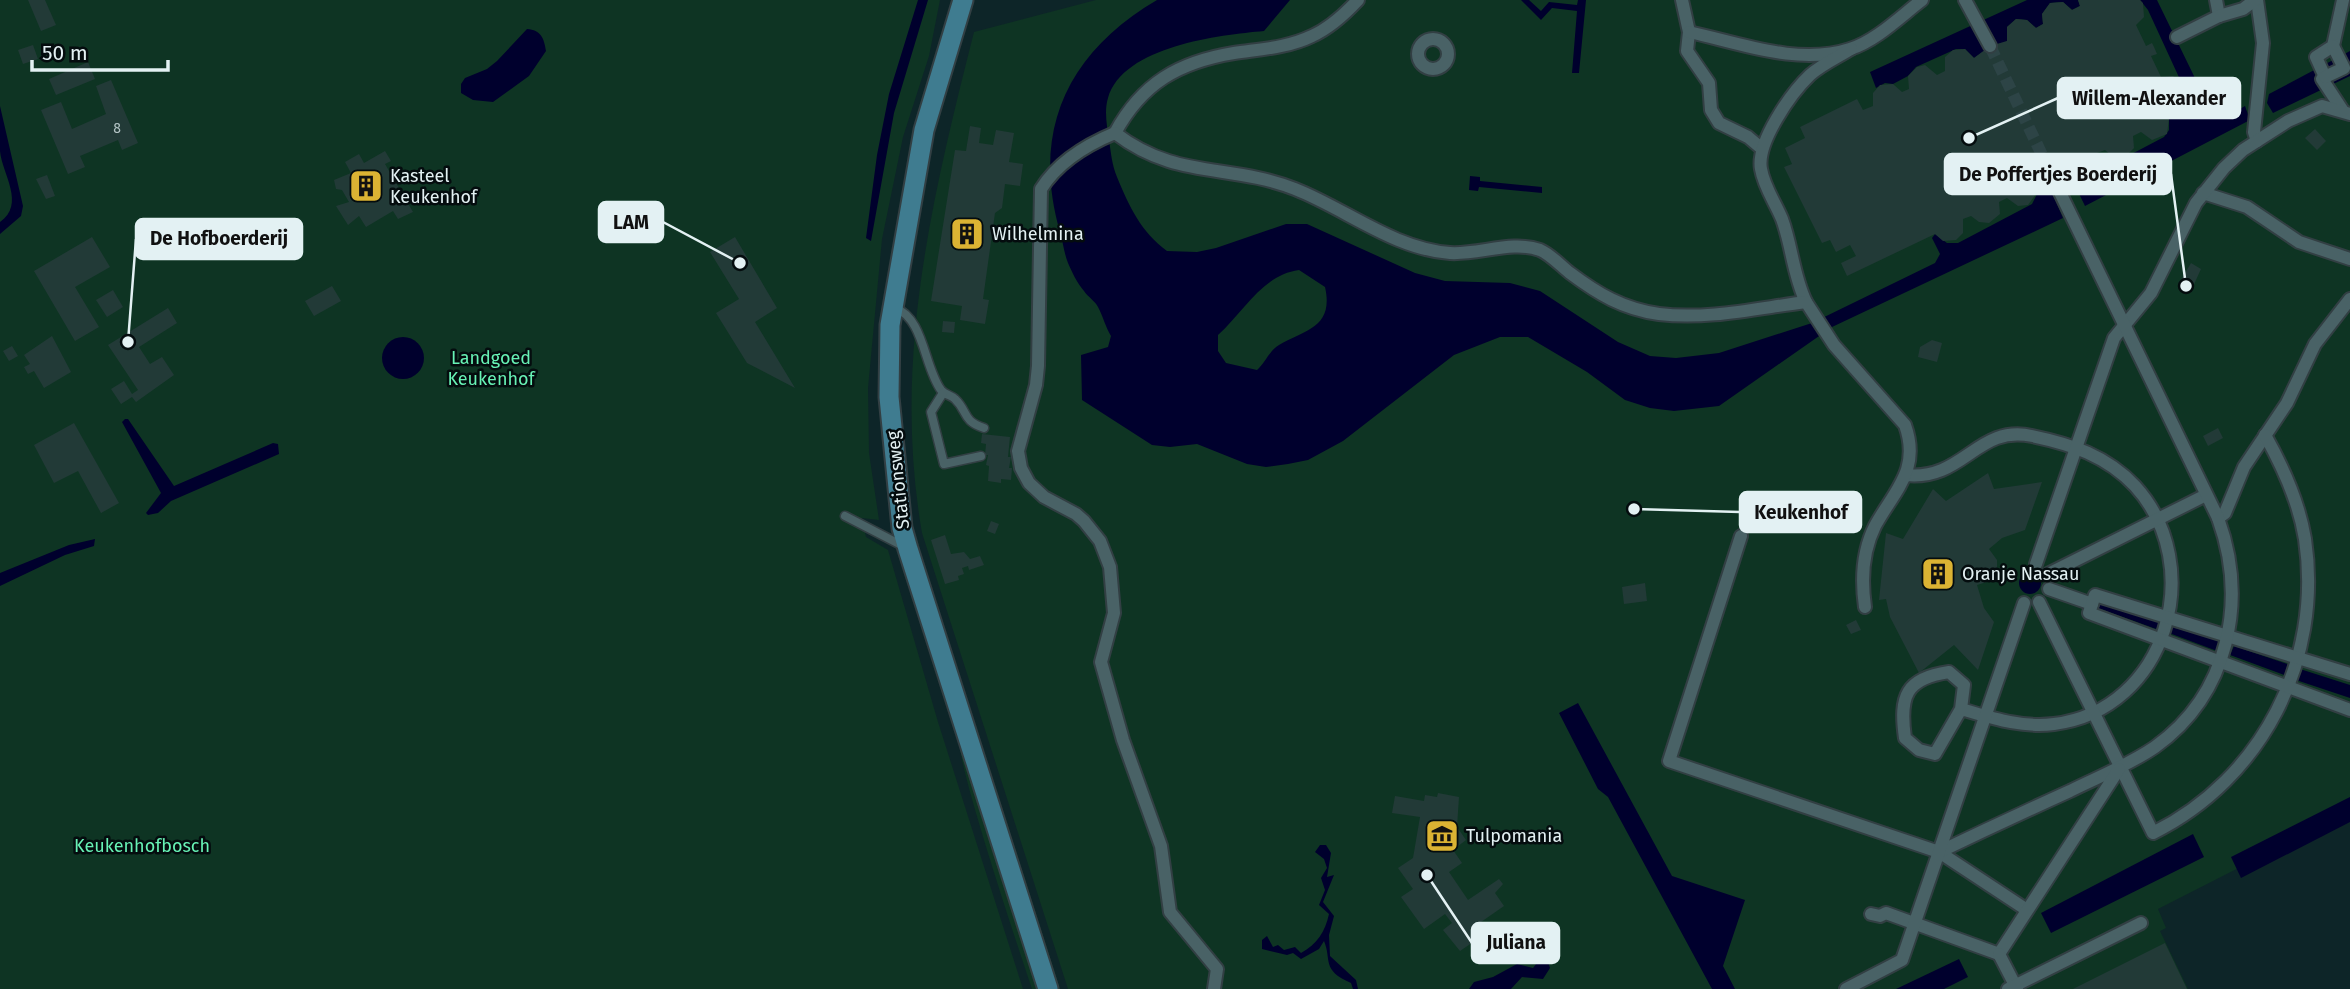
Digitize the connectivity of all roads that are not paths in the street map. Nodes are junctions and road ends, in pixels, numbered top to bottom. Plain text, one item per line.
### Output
1 (963, 0) edge
2 (1358, 0) edge
3 (1682, 0) edge
4 (1922, 0) edge
5 (1965, 0) edge
6 (2216, 0) edge
7 (2256, 0) edge
8 (2343, 0) edge
9 (2219, 16) junction
10 (1689, 32) junction
11 (2177, 37) dead end
12 (1990, 46) tunnel mouth
13 (2333, 46) junction
14 (1851, 49) junction
15 (2326, 82) junction
16 (2347, 113) edge
17 (1113, 134) junction
18 (2257, 141) junction
19 (1762, 148) junction
20 (2054, 180) tunnel mouth
21 (2203, 193) junction
22 (2350, 259) edge
23 (2350, 299) edge
24 (1808, 304) junction
25 (893, 307) junction
26 (2123, 326) junction
27 (943, 393) junction
28 (984, 428) dead end
29 (2265, 435) junction
30 (2077, 448) junction
31 (981, 456) dead end
32 (1906, 475) junction
33 (2206, 495) junction
34 (845, 516) dead end
35 (2218, 519) junction
36 (2158, 520) junction
37 (1741, 536) dead end
38 (908, 549) junction
39 (2036, 564) dead end
40 (2048, 574) dead end
41 (2049, 589) dead end
42 (2039, 602) dead end
43 (2024, 603) dead end
44 (2092, 604) junction
45 (1866, 607) dead end
46 (2170, 617) junction
47 (2228, 637) junction
48 (2161, 640) junction
49 (2298, 658) junction
50 (2221, 662) junction
51 (2350, 674) edge
52 (2289, 687) junction
53 (1961, 709) junction
54 (2350, 710) edge
55 (2093, 712) junction
56 (1986, 716) junction
57 (2120, 767) junction
58 (1940, 852) junction
59 (2026, 910) junction
60 (1871, 914) dead end
61 (1914, 923) junction
62 (2141, 923) dead end
63 (1999, 954) junction
64 (1852, 988) edge
65 (2013, 988) edge
66 (1048, 989) edge
67 (1214, 989) edge

1 - 25 main road, Stationsweg
2 - 17 street
3 - 10 street
4 - 14 street
5 - 12 street
6 - 9 street
7 - 9 street
7 - 18 street
8 - 13 street
9 - 11 street
10 - 14 street
10 - 19 street
13 - 15 street
13 - 15 street
14 - 19 street
15 - 16 street
16 - 18 street
17 - 24 street
17 - 67 street
18 - 21 street
19 - 24 street
20 - 26 street
21 - 22 street
21 - 26 street
23 - 29 street
24 - 32 street
25 - 27 lane
25 - 38 main road, Stationsweg
26 - 30 street
26 - 33 street
27 - 28 lane
27 - 31 lane
29 - 35 street
29 - 49 street
30 - 32 street
30 - 36 street
30 - 39 street
32 - 45 street
33 - 35 street
33 - 36 street
34 - 38 lane
35 - 47 street
36 - 40 street
36 - 46 street
37 - 58 street
38 - 66 main road, Stationsweg
41 - 44 street
42 - 55 street
43 - 56 street
44 - 46 street
44 - 48 street
46 - 47 street
46 - 48 street
47 - 49 street
47 - 50 street
48 - 50 street
48 - 55 street
49 - 51 street
49 - 52 street
50 - 52 street
50 - 57 street
52 - 54 street
52 - 57 street
53 - 53 street
53 - 56 street
55 - 56 street
55 - 57 street
56 - 58 street
57 - 58 street
57 - 59 street
58 - 59 street
58 - 61 street
59 - 63 street
60 - 61 street
61 - 63 street
61 - 64 street
62 - 65 street
63 - 65 street

